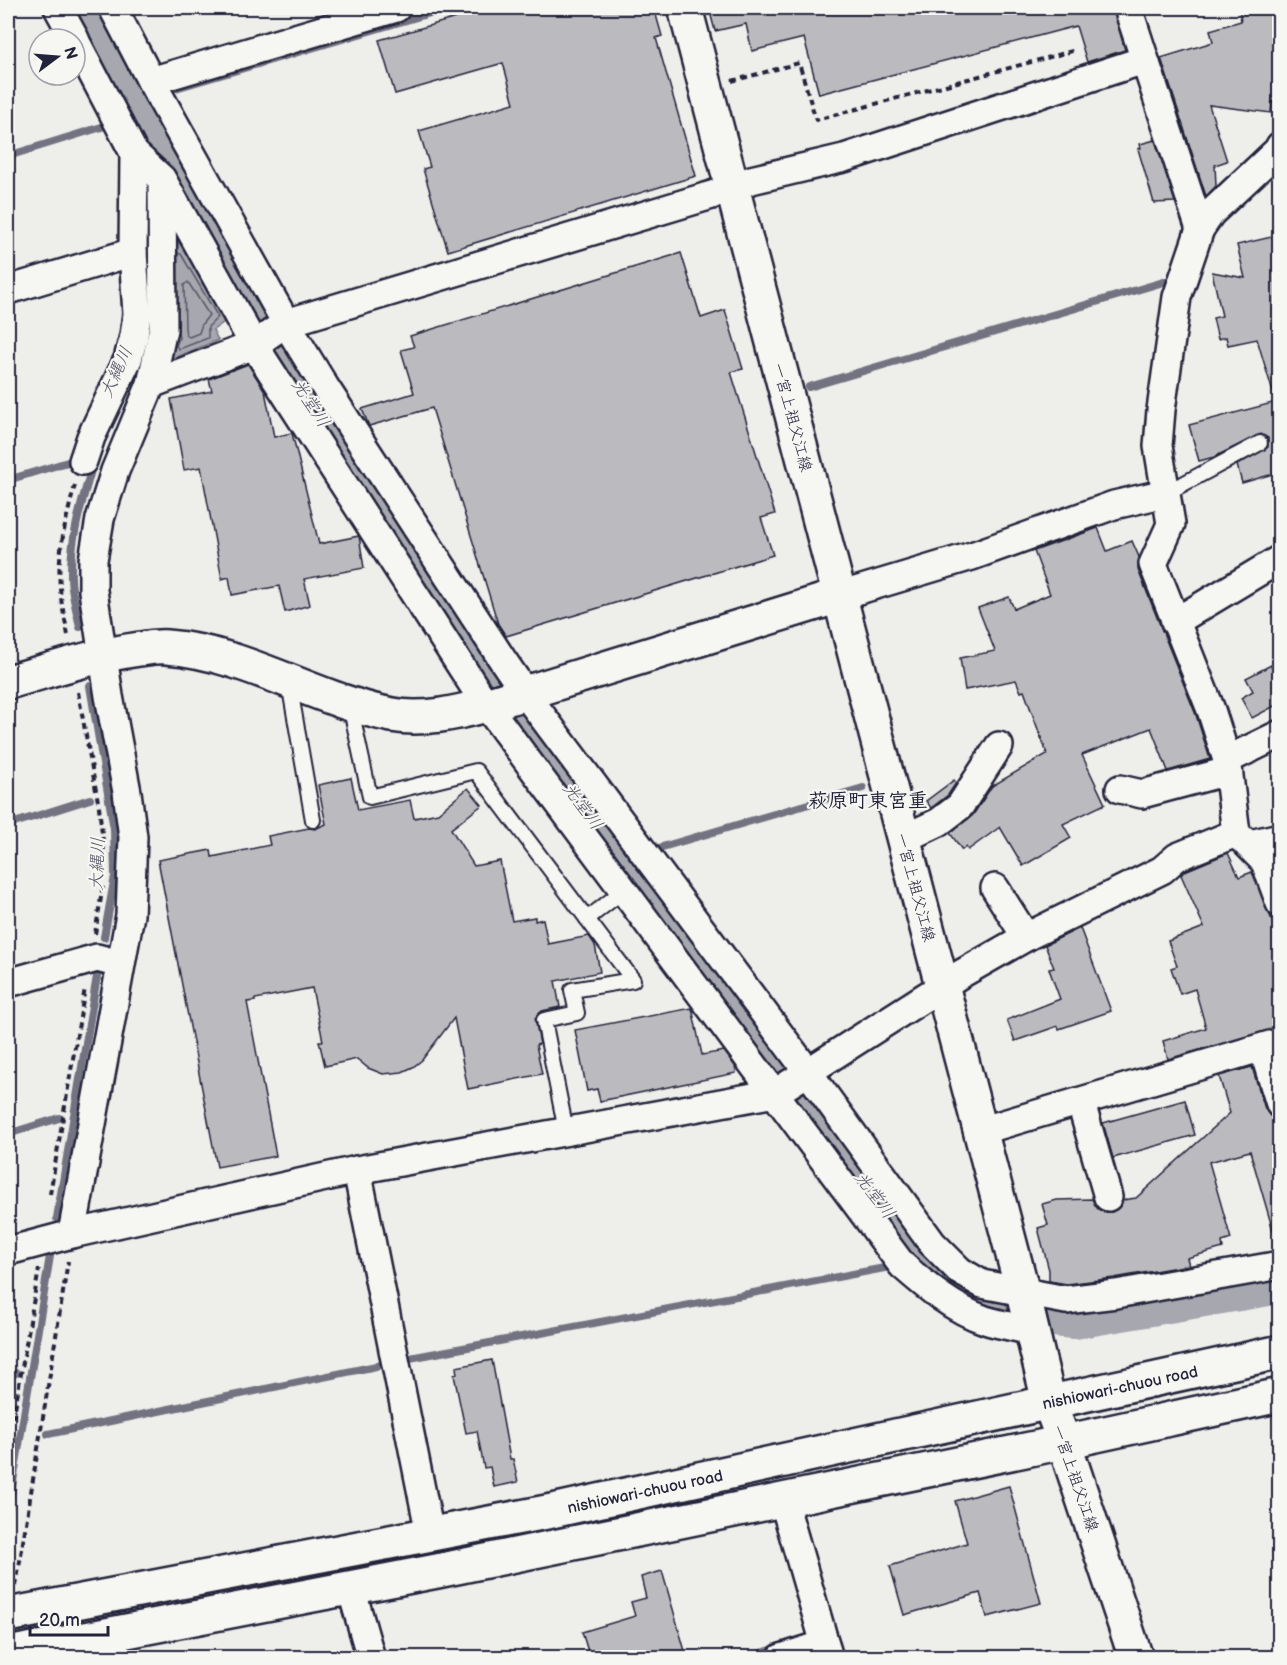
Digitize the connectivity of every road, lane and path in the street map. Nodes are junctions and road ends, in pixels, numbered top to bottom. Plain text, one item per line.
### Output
1 (58, 8) edge
2 (113, 8) edge
3 (396, 8) edge
4 (685, 8) edge
5 (1128, 8) edge
6 (68, 27) edge
7 (1076, 50) dead end
8 (87, 60) edge
9 (1144, 60) junction
10 (151, 81) junction
11 (725, 82) dead end
12 (1277, 152) edge
13 (148, 166) junction
14 (732, 187) junction
15 (1200, 229) junction
16 (133, 252) junction
17 (8, 290) edge
18 (284, 324) junction
19 (256, 344) junction
20 (151, 384) junction
21 (1260, 443) dead end
22 (83, 462) dead end
23 (1166, 493) junction
24 (1280, 559) edge
25 (839, 596) junction
26 (1175, 622) junction
27 (103, 656) junction
28 (288, 681) junction
29 (8, 682) edge
30 (506, 699) junction
31 (350, 703) junction
32 (1280, 734) edge
33 (999, 746) dead end
34 (1227, 765) junction
35 (1120, 789) dead end
36 (313, 820) dead end
37 (1280, 837) edge
38 (903, 839) junction
39 (1258, 851) edge
40 (995, 888) dead end
41 (624, 890) junction
42 (1280, 903) edge
43 (587, 919) junction
44 (1026, 937) junction
45 (120, 964) junction
46 (8, 983) edge
47 (942, 986) junction
48 (1271, 1045) edge
49 (806, 1073) junction
50 (778, 1091) junction
51 (1081, 1103) junction
52 (1280, 1104) edge
53 (566, 1131) junction
54 (980, 1131) junction
55 (357, 1170) junction
56 (1108, 1197) dead end
57 (72, 1234) junction
58 (8, 1251) edge
59 (1280, 1265) edge
60 (1027, 1312) junction
61 (1280, 1352) edge
62 (1280, 1395) edge
63 (1049, 1402) junction
64 (1064, 1442) junction
65 (783, 1499) junction
66 (430, 1534) junction
67 (351, 1588) junction
68 (10, 1615) edge
69 (827, 1651) edge
70 (9, 1655) edge
71 (372, 1658) edge
72 (781, 1658) edge
73 (1136, 1658) edge

1 - 6 street
2 - 10 street
3 - 10 street
4 - 14 main road, 一宮上祖父江線
5 - 9 street
7 - 11 path
8 - 13 street
9 - 14 street
9 - 15 street
10 - 18 street
12 - 15 street
13 - 16 street
13 - 19 street
13 - 20 street
14 - 18 street
14 - 25 main road, 一宮上祖父江線
15 - 23 street
16 - 17 street
16 - 22 street
18 - 19 street
18 - 30 street
19 - 20 street
19 - 30 street
20 - 27 street
21 - 23 lane
23 - 25 street
23 - 26 street
24 - 26 street
25 - 30 main road
25 - 38 main road, 一宮上祖父江線
26 - 34 street
27 - 28 main road
27 - 29 main road
27 - 45 street
28 - 31 main road
28 - 36 lane
30 - 31 main road
30 - 41 street
30 - 49 street
31 - 43 lane
32 - 34 street
33 - 38 street
34 - 35 street
34 - 39 street
37 - 39 street
38 - 47 main road, 一宮上祖父江線
39 - 42 street
39 - 44 street
40 - 44 street
41 - 43 lane
41 - 50 street
43 - 53 lane
44 - 47 street
45 - 46 street
45 - 57 street
47 - 49 street
47 - 54 main road, 一宮上祖父江線
48 - 51 street
48 - 52 street
49 - 50 street
49 - 60 street
50 - 53 street
50 - 60 street
51 - 54 street
51 - 56 street
53 - 55 street
54 - 60 main road, 一宮上祖父江線
55 - 57 street
55 - 66 street
57 - 58 street
57 - 68 path
59 - 60 street
60 - 63 main road, 一宮上祖父江線
61 - 63 main road, nishiowari-chuou road
62 - 64 main road
63 - 64 main road, 一宮上祖父江線
63 - 66 main road, nishiowari-chuou road
64 - 65 main road
64 - 73 main road, 一宮上祖父江線
65 - 67 main road
65 - 69 street
66 - 68 main road, nishiowari-chuou road
67 - 70 main road
67 - 71 street
69 - 72 street

